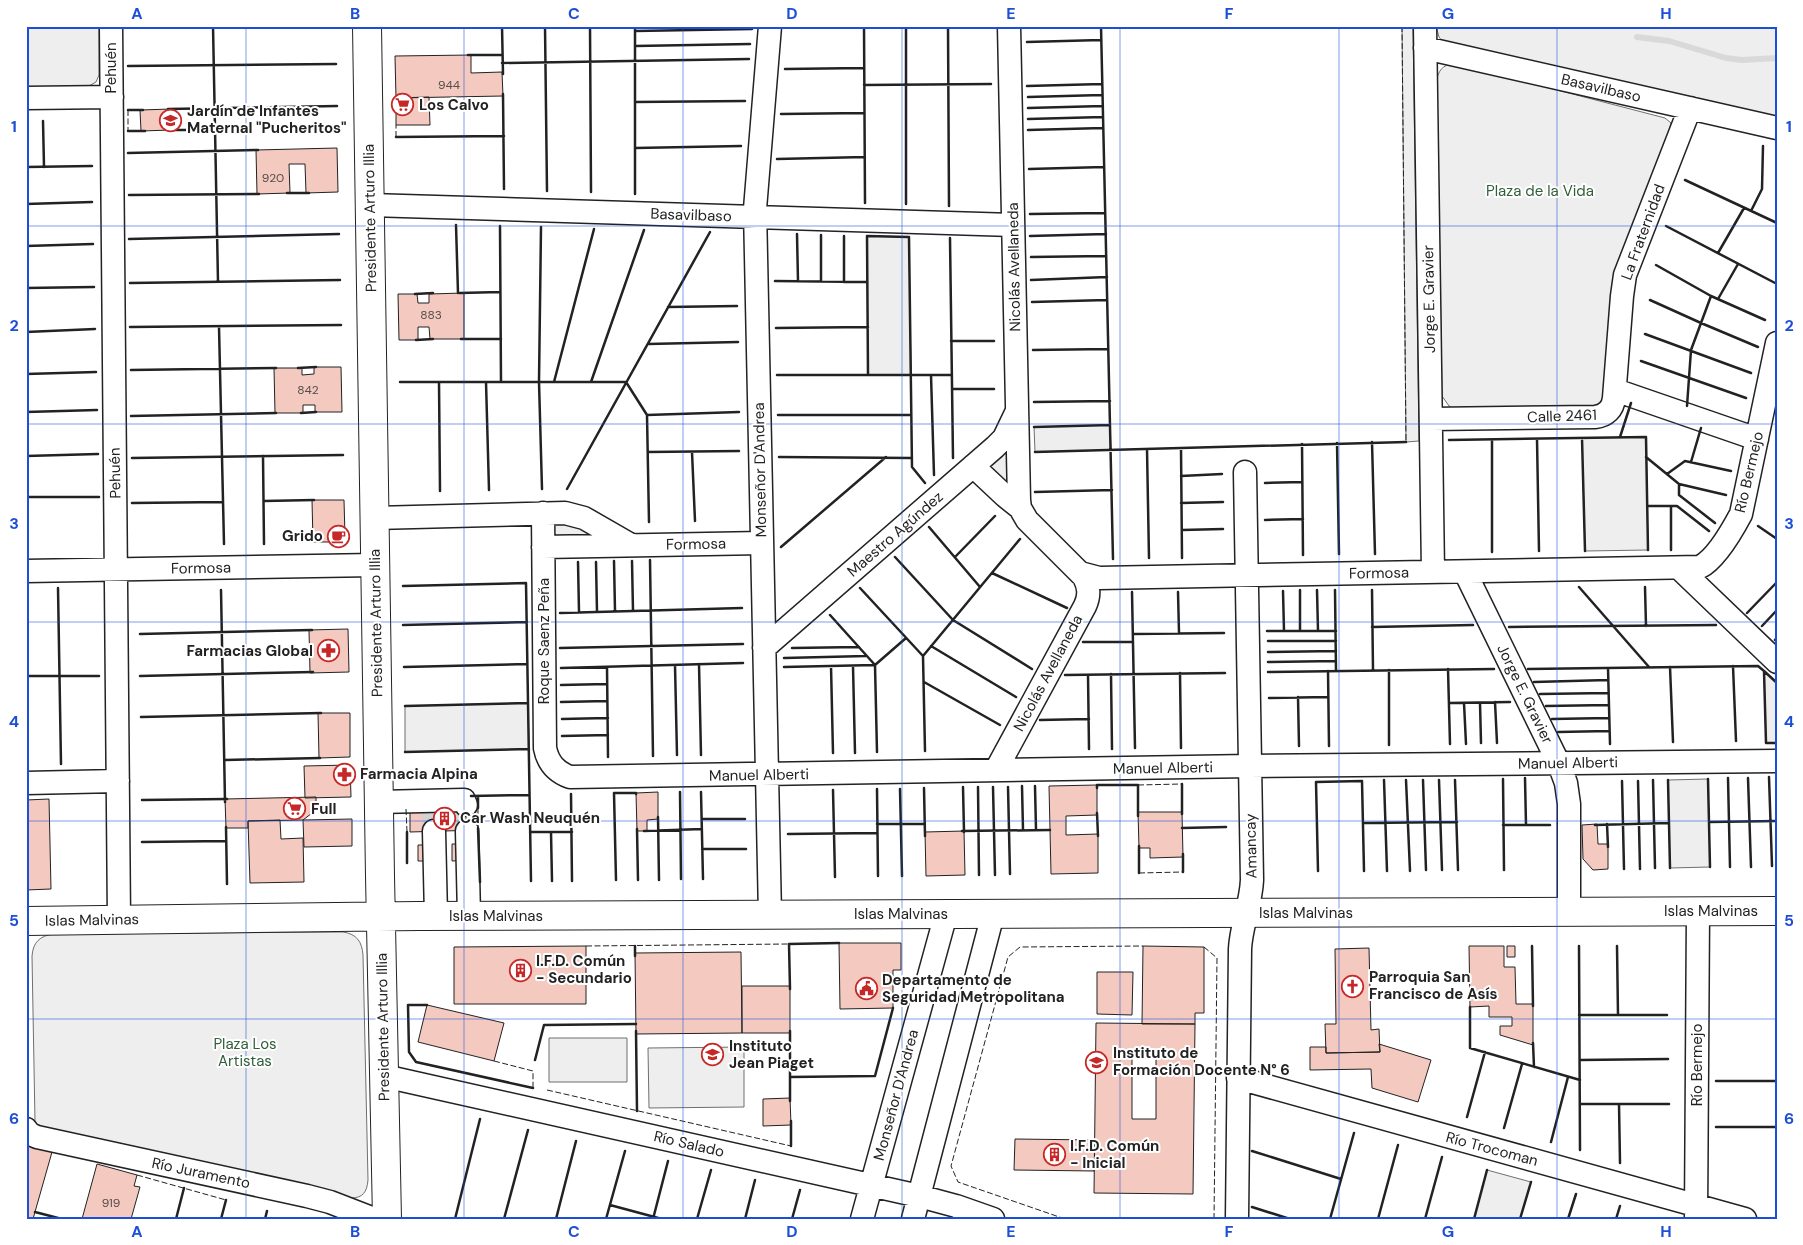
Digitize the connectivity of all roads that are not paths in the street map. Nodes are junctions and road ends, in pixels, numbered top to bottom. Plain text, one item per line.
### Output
1 (111, 26) edge
2 (367, 26) edge
3 (770, 26) edge
4 (1009, 26) edge
5 (1425, 37) edge
6 (112, 97) junction
7 (26, 98) edge
8 (1690, 108) junction
9 (1777, 128) edge
10 (370, 205) junction
11 (755, 217) junction
12 (1013, 225) junction
13 (1777, 343) edge
14 (1615, 390) junction
15 (1016, 413) junction
16 (1431, 419) junction
17 (1764, 436) edge
18 (973, 466) junction
19 (1245, 472) dead end
20 (1020, 508) junction
21 (543, 513) junction
22 (375, 518) junction
23 (762, 543) junction
24 (630, 545) junction
25 (543, 547) junction
26 (375, 565) junction
27 (1679, 568) junction
28 (116, 569) junction
29 (26, 571) edge
30 (1433, 572) junction
31 (1465, 572) junction
32 (1080, 573) junction
33 (1247, 575) junction
34 (764, 648) junction
35 (1777, 662) edge
36 (1777, 761) edge
37 (1559, 764) junction
38 (1250, 766) junction
39 (553, 767) joint
40 (996, 770) junction
41 (767, 774) junction
42 (118, 781) junction
43 (26, 783) edge
44 (379, 802) junction
45 (441, 804) dead end
46 (1698, 911) junction
47 (1777, 911) edge
48 (1570, 912) junction
49 (1247, 913) junction
50 (946, 914) junction
51 (993, 914) junction
52 (770, 915) junction
53 (381, 916) junction
54 (446, 916) junction
55 (119, 920) junction
56 (26, 921) edge
57 (384, 1076) junction
58 (1238, 1078) junction
59 (27, 1130) edge
60 (871, 1185) junction
61 (919, 1196) junction
62 (1696, 1212) edge
63 (374, 1219) edge
64 (387, 1219) edge
65 (862, 1219) edge
66 (913, 1219) edge
67 (993, 1219) edge
68 (1236, 1219) edge
69 (1745, 1219) edge

1 - 6 street, Pehuén
2 - 10 main road, Presidente Arturo Illia
3 - 11 street, Monseñor D'Andrea
4 - 12 street, Nicolás Avellaneda
5 - 8 street, Basavilbaso
5 - 16 street, Jorge E. Gravier
6 - 7 street
6 - 28 street, Pehuén
8 - 9 street, Basavilbaso
8 - 14 street, La Fraternidad
10 - 11 street, Basavilbaso
10 - 22 main road, Presidente Arturo Illia
11 - 12 street, Basavilbaso
11 - 23 street, Monseñor D'Andrea
12 - 15 street, Nicolás Avellaneda
13 - 17 street, Río Bermejo
14 - 16 street, Calle 2461
14 - 17 street
15 - 18 street, Maestro Agúndez
15 - 20 street, Nicolás Avellaneda
16 - 30 street, Jorge E. Gravier
17 - 27 street, Río Bermejo
18 - 20 street, Nicolás Avellaneda
18 - 34 street, Maestro Agúndez
19 - 33 street, Amancay
20 - 32 street, Nicolás Avellaneda
21 - 22 street
21 - 24 street
21 - 25 street, Roque Saenz Peña
22 - 26 main road, Presidente Arturo Illia
23 - 24 street, Formosa
23 - 34 street, Monseñor D'Andrea
24 - 25 street, Formosa
25 - 39 street, Roque Saenz Peña
26 - 28 street, Formosa
26 - 44 main road, Presidente Arturo Illia
27 - 31 street, Formosa
27 - 35 street
28 - 29 street, Formosa
28 - 42 street, Pehuén
30 - 31 street, Formosa
30 - 33 street, Formosa
31 - 37 street, Jorge E. Gravier
32 - 33 street, Formosa
32 - 40 street, Nicolás Avellaneda
33 - 38 street, Amancay
34 - 41 street, Monseñor D'Andrea
36 - 37 street, Manuel Alberti
37 - 38 street, Manuel Alberti
37 - 48 street, Jorge E. Gravier
38 - 40 street, Manuel Alberti
38 - 49 street, Amancay
39 - 41 street, Manuel Alberti
40 - 41 street, Manuel Alberti
41 - 52 street, Monseñor D'Andrea
42 - 43 street
42 - 55 street, Pehuén
44 - 45 street
44 - 53 main road, Presidente Arturo Illia
46 - 47 main road, Islas Malvinas
46 - 48 main road, Islas Malvinas
46 - 62 street, Río Bermejo
48 - 49 main road, Islas Malvinas
49 - 51 main road, Islas Malvinas
49 - 58 street, Amancay
50 - 51 main road, Islas Malvinas
50 - 52 main road, Islas Malvinas
50 - 60 street, Monseñor D'Andrea
51 - 61 street
52 - 54 main road, Islas Malvinas
53 - 54 main road, Islas Malvinas
53 - 55 main road, Islas Malvinas
53 - 57 main road, Presidente Arturo Illia
54 - 54 street
55 - 56 main road, Islas Malvinas
57 - 60 street, Río Salado
57 - 64 main road, Presidente Arturo Illia
58 - 62 street, Río Trocoman
58 - 68 street, Amancay
59 - 63 street, Río Juramento
60 - 61 street, Río Salado
60 - 65 street, Monseñor D'Andrea
61 - 66 street
61 - 67 street, Río Salado
62 - 69 street, Río Trocoman

